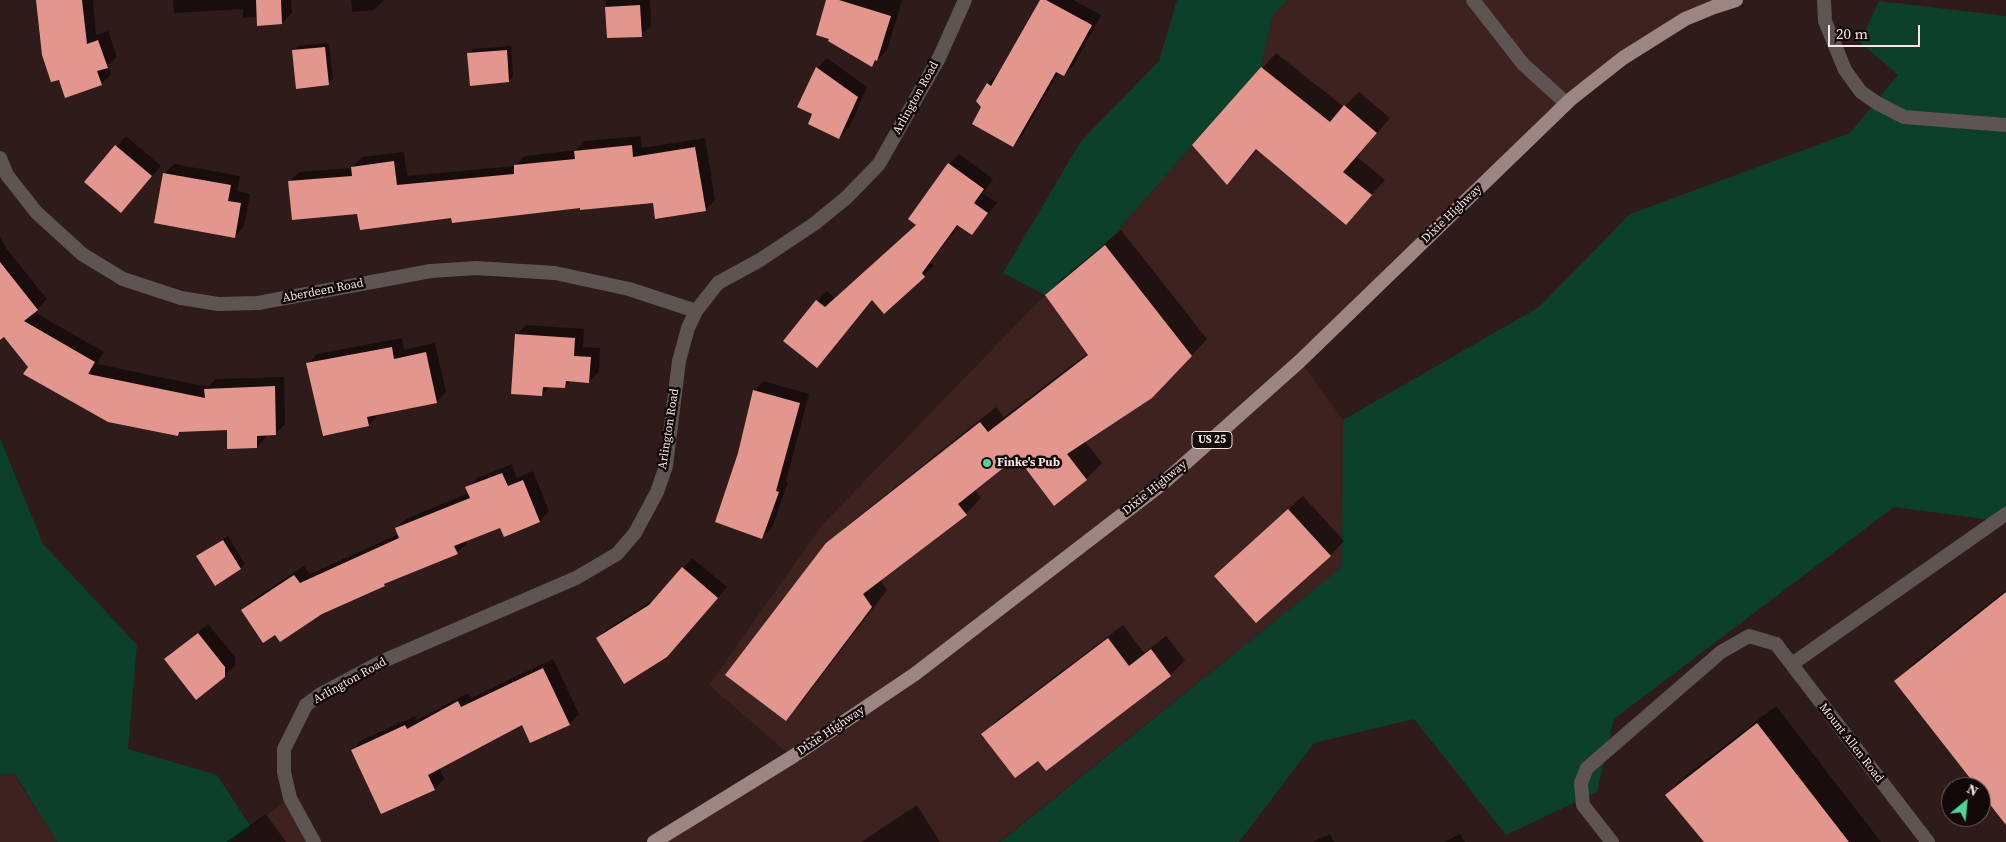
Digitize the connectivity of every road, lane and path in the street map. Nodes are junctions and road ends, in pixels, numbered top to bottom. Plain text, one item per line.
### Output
1 (965, 0) edge
2 (1473, 0) edge
3 (1736, 0) edge
4 (1824, 0) edge
5 (1566, 103) junction
6 (2006, 125) edge
7 (0, 158) edge
8 (696, 311) junction
9 (2006, 514) edge
10 (1792, 664) junction
11 (314, 842) edge
12 (654, 842) edge
13 (1612, 842) edge
14 (1928, 842) edge

1 - 8 street, Arlington Road
2 - 5 street
3 - 5 main road, Dixie Highway / US 25
4 - 6 street
5 - 12 main road, Dixie Highway / US 25
7 - 8 street, Aberdeen Road
8 - 11 street, Arlington Road
9 - 10 street
10 - 13 street, Mount Allen Road
10 - 14 street, Mount Allen Road

